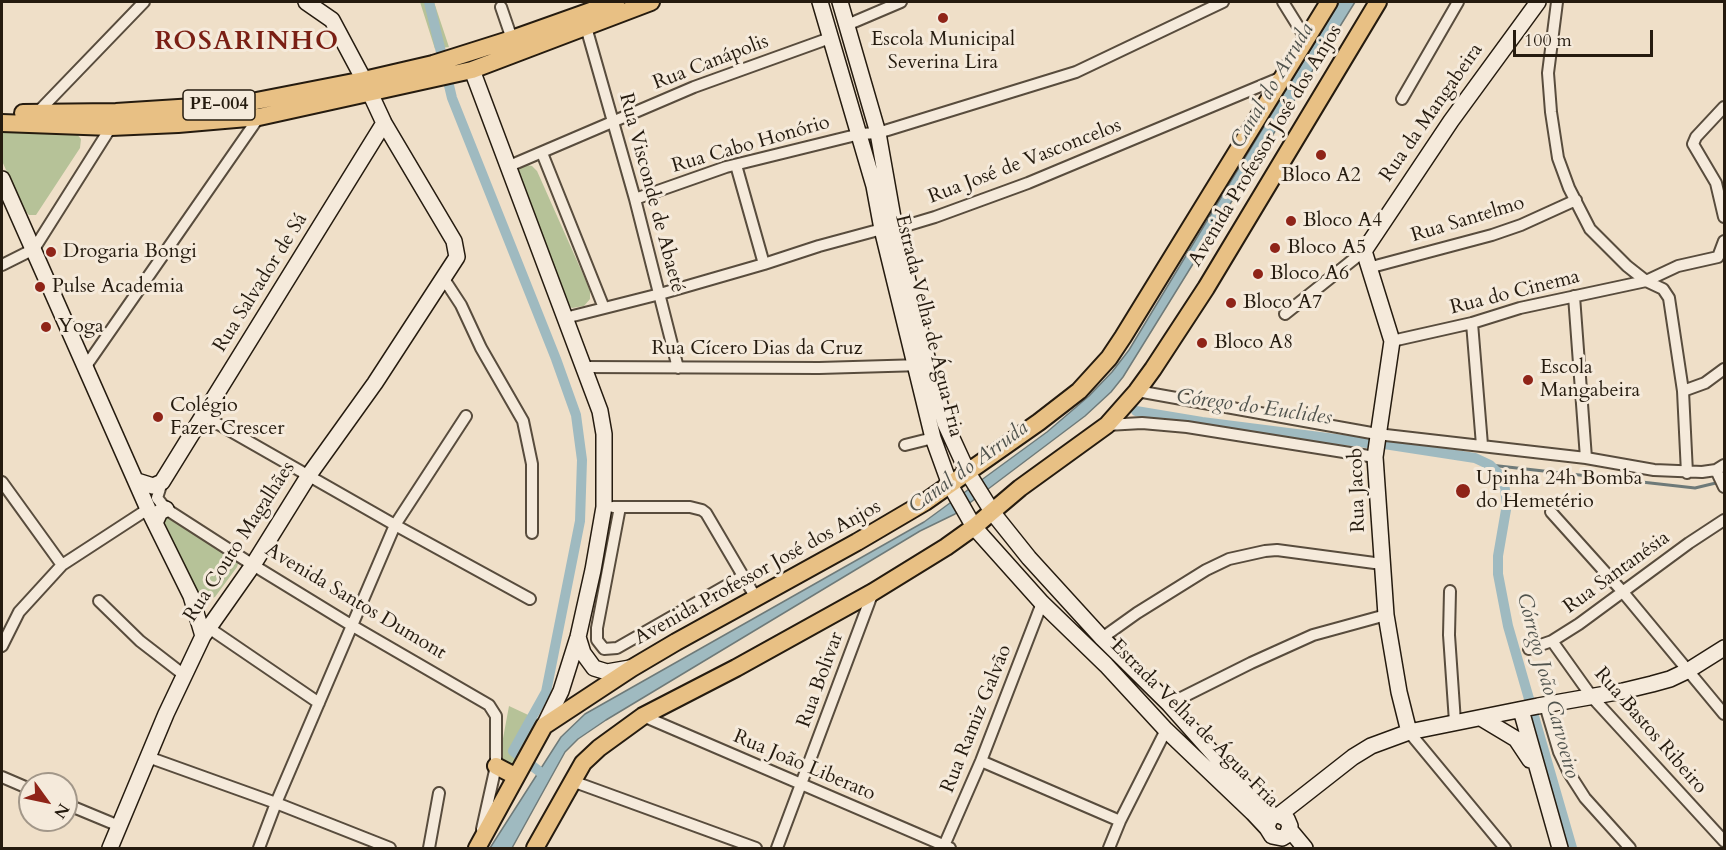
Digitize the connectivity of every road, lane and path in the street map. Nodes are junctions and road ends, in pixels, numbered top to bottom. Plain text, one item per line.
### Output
1 (144, 2) edge
2 (312, 2) edge
3 (616, 2) edge
4 (651, 2) edge
5 (820, 2) edge
6 (840, 2) edge
7 (902, 2) edge
8 (1223, 2) edge
9 (1283, 2) edge
10 (1329, 2) edge
11 (1378, 2) edge
12 (1458, 2) edge
13 (1538, 2) edge
14 (1557, 2) edge
15 (501, 7) dead end
16 (847, 25) junction
17 (586, 27) junction
18 (830, 38) junction
19 (512, 39) junction
20 (1306, 39) junction
21 (464, 66) junction
22 (1283, 76) junction
23 (367, 87) junction
24 (60, 89) junction
25 (1402, 99) dead end
26 (1725, 107) edge
27 (2, 113) edge
28 (37, 113) junction
29 (68, 113) junction
30 (259, 117) junction
31 (613, 121) junction
32 (2, 123) edge
33 (384, 123) junction
34 (111, 127) junction
35 (878, 133) junction
36 (860, 134) junction
37 (542, 153) junction
38 (736, 165) junction
39 (507, 167) junction
40 (2, 179) edge
41 (635, 199) junction
42 (1576, 200) junction
43 (1725, 217) edge
44 (888, 229) junction
45 (1725, 242) edge
46 (34, 249) junction
47 (1364, 251) junction
48 (764, 264) junction
49 (2, 265) edge
50 (1368, 268) junction
51 (444, 279) junction
52 (1646, 280) junction
53 (660, 294) junction
54 (1574, 296) junction
55 (604, 308) junction
56 (1285, 314) dead end
57 (565, 318) junction
58 (1472, 323) junction
59 (1392, 341) junction
60 (927, 360) junction
61 (86, 366) junction
62 (584, 367) junction
63 (678, 368) junction
64 (1725, 369) edge
65 (1137, 391) junction
66 (1683, 391) junction
67 (204, 416) junction
68 (466, 416) dead end
69 (1107, 425) junction
70 (1377, 434) junction
71 (933, 438) junction
72 (905, 445) dead end
73 (1482, 445) junction
74 (1374, 457) junction
75 (1586, 458) junction
76 (1720, 470) edge
77 (1686, 473) junction
78 (309, 476) junction
79 (971, 478) junction
80 (137, 481) junction
81 (2, 482) edge
82 (162, 482) junction
83 (1724, 487) edge
84 (953, 490) junction
85 (604, 507) junction
86 (620, 507) junction
87 (989, 507) junction
88 (148, 509) junction
89 (166, 509) junction
90 (1551, 512) dead end
91 (1725, 520) edge
92 (971, 521) junction
93 (155, 523) junction
94 (395, 525) junction
95 (532, 533) dead end
96 (1382, 564) junction
97 (62, 565) junction
98 (253, 565) junction
99 (743, 576) junction
100 (1450, 591) dead end
101 (1622, 591) junction
102 (873, 592) junction
103 (191, 596) junction
104 (756, 598) junction
105 (229, 599) junction
106 (530, 599) dead end
107 (99, 601) dead end
108 (1042, 603) junction
109 (1386, 615) junction
110 (351, 625) junction
111 (206, 632) junction
112 (578, 637) junction
113 (1102, 638) junction
114 (1552, 641) junction
115 (2, 646) edge
116 (1725, 648) edge
117 (1529, 649) dead end
118 (632, 668) junction
119 (1689, 670) junction
120 (184, 675) junction
121 (1592, 697) junction
122 (319, 703) junction
123 (1169, 704) junction
124 (1533, 707) junction
125 (1725, 714) edge
126 (643, 716) junction
127 (1481, 718) junction
128 (1455, 722) junction
129 (544, 726) junction
130 (1166, 729) junction
131 (1409, 732) junction
132 (147, 757) junction
133 (981, 761) junction
134 (496, 766) junction
135 (1539, 773) junction
136 (516, 775) junction
137 (2, 777) edge
138 (572, 781) junction
139 (18, 784) edge
140 (802, 784) junction
141 (439, 793) dead end
142 (276, 804) junction
143 (78, 809) edge
144 (1120, 821) junction
145 (119, 826) junction
146 (1279, 828) edge
147 (1725, 841) edge
148 (478, 846) edge
149 (536, 848) edge
150 (946, 848) edge
151 (110, 849) edge
152 (259, 849) edge
153 (390, 849) edge
154 (429, 849) edge
155 (756, 849) edge
156 (777, 849) edge
157 (1109, 849) edge
158 (1305, 849) edge
159 (1505, 849) edge
160 (1560, 849) edge
161 (1630, 849) edge

1 - 24 street
2 - 23 street
3 - 19 main road, PE-004
4 - 17 main road, PE-004
5 - 18 street, Estrada Velha de Água Fria
6 - 16 street, Estrada Velha de Água Fria
7 - 16 street
8 - 35 street, Rua Cabo Honório
9 - 20 street
10 - 20 main road, Avenida Professor José dos Anjos
11 - 65 main road, Avenida Professor José dos Anjos
12 - 25 street
13 - 47 street, Rua da Mangabeira
14 - 42 street
15 - 19 street
16 - 35 street, Estrada Velha de Água Fria
17 - 21 main road, PE-004
17 - 31 street, Rua Visconde de Abaeté
18 - 31 street, Rua Canápolis
18 - 36 street, Estrada Velha de Água Fria
19 - 21 main road, PE-004
20 - 22 main road, Avenida Professor José dos Anjos
21 - 23 main road, PE-004
21 - 39 street
22 - 44 street, Rua José de Vasconcelos
22 - 79 main road, Avenida Professor José dos Anjos
23 - 29 main road, PE-004
23 - 30 main road, PE-004
23 - 33 street
24 - 28 street
24 - 29 street
26 - 43 street
27 - 28 main road, PE-004
28 - 29 main road, PE-004
30 - 34 main road, PE-004
30 - 61 street
31 - 37 street, Rua Canápolis
31 - 41 street, Rua Visconde de Abaeté
32 - 34 main road, PE-004
33 - 51 street, Rua Couto Magalhães
33 - 67 street, Rua Salvador de Sá
34 - 46 street
35 - 36 street, Rua Cabo Honório
35 - 44 street, Estrada Velha de Água Fria
36 - 38 street, Rua Cabo Honório
36 - 44 street, Estrada Velha de Água Fria
37 - 39 street, Rua Canápolis
37 - 55 street
38 - 41 street, Rua Cabo Honório
38 - 48 street
39 - 57 street
40 - 46 street
41 - 53 street, Rua Visconde de Abaeté
42 - 50 street, Rua Santelmo
42 - 52 street
44 - 48 street, Rua José de Vasconcelos
44 - 60 street, Estrada Velha de Água Fria
44 - 60 street, Estrada Velha de Água Fria
45 - 52 street, Rua do Cinema
46 - 49 street
46 - 61 street
47 - 50 street, Rua Jacob
47 - 56 street
48 - 53 street, Rua José de Vasconcelos
50 - 59 street, Rua Jacob
51 - 78 street, Rua Couto Magalhães
51 - 95 street
52 - 54 street, Rua do Cinema
52 - 66 street
53 - 55 street, Rua José de Vasconcelos
53 - 63 street, Rua Visconde de Abaeté
54 - 58 street, Rua do Cinema
54 - 75 street
55 - 57 street, Rua José de Vasconcelos
57 - 62 street
58 - 59 street, Rua do Cinema
58 - 73 street
59 - 70 street, Rua Jacob
60 - 63 street, Rua Cícero Dias da Cruz
60 - 71 street, Estrada Velha de Água Fria
60 - 79 street, Estrada Velha de Água Fria
61 - 80 street
62 - 63 street, Rua Cícero Dias da Cruz
62 - 85 street
64 - 66 street
65 - 69 main road, Avenida Professor José dos Anjos
65 - 70 street
66 - 77 street
67 - 78 street
67 - 82 street, Rua Salvador de Sá
68 - 94 street
69 - 74 street
69 - 87 main road, Avenida Professor José dos Anjos
70 - 73 street
70 - 74 street, Rua Jacob
71 - 72 street
71 - 84 street, Estrada Velha de Água Fria
73 - 75 street
74 - 96 street, Rua Jacob
75 - 77 street
76 - 77 street
76 - 83 street
78 - 94 street
78 - 98 street, Rua Couto Magalhães
79 - 84 main road, Avenida Professor José dos Anjos
79 - 87 street, Estrada Velha de Água Fria
80 - 82 street
80 - 88 street
81 - 97 street
82 - 89 street
84 - 92 street, Estrada Velha de Água Fria
84 - 104 main road, Avenida Professor José dos Anjos
85 - 86 street
85 - 112 street
86 - 99 street
86 - 99 street
87 - 92 main road, Avenida Professor José dos Anjos
87 - 113 street, Estrada Velha de Água Fria
88 - 93 street
88 - 97 street
89 - 93 street
89 - 98 street, Avenida Santos Dumont
90 - 101 street
91 - 101 street, Rua Santanésia
92 - 102 main road, Avenida Professor José dos Anjos
92 - 108 street, Estrada Velha de Água Fria
93 - 103 street
94 - 106 street
94 - 110 street
96 - 109 street, Rua Jacob
96 - 113 street
97 - 115 street
98 - 105 street, Rua Couto Magalhães
98 - 110 street, Avenida Santos Dumont
99 - 104 street
100 - 128 street
101 - 114 street, Rua Santanésia
101 - 119 street
102 - 126 main road, Avenida Professor José dos Anjos
102 - 140 street, Rua Bolivar
103 - 105 street
103 - 111 street
104 - 118 main road, Avenida Professor José dos Anjos
105 - 111 street, Rua Couto Magalhães
107 - 120 street
108 - 130 street, Estrada Velha de Água Fria
108 - 133 street, Rua Ramiz Galvão
109 - 123 street
109 - 131 street, Rua Jacob
110 - 122 street
110 - 134 street, Avenida Santos Dumont
111 - 120 street, Rua Couto Magalhães
111 - 122 street
112 - 118 street
112 - 129 street
113 - 123 street, Estrada Velha de Água Fria
114 - 117 street, Rua Santanésia
114 - 121 street, Rua Bastos Ribeiro
116 - 119 street
118 - 129 main road, Avenida Professor José dos Anjos
119 - 121 street
119 - 125 street
120 - 132 street, Rua Couto Magalhães
121 - 124 street
121 - 147 street, Rua Bastos Ribeiro
122 - 142 street
123 - 146 street, Estrada Velha de Água Fria
124 - 127 street
124 - 135 street
124 - 161 street
126 - 138 main road, Avenida Professor José dos Anjos
126 - 140 street, Rua João Liberato
127 - 128 street
127 - 135 street
128 - 131 street
129 - 136 main road, Avenida Professor José dos Anjos
130 - 144 street
130 - 146 street, Estrada Velha de Água Fria
131 - 146 street
131 - 159 street
132 - 142 street
132 - 145 street, Rua Couto Magalhães
133 - 144 street
133 - 150 street, Rua Ramiz Galvão
134 - 136 main road
134 - 148 street
135 - 160 street
136 - 148 main road, Avenida Professor José dos Anjos
137 - 139 street
138 - 149 main road, Avenida Professor José dos Anjos
138 - 155 street
140 - 150 street, Rua João Liberato
140 - 156 street, Rua Bolivar
141 - 154 street
142 - 152 street
142 - 153 street
143 - 145 street
144 - 157 street
145 - 151 street, Rua Couto Magalhães
146 - 158 street, Estrada Velha de Água Fria

